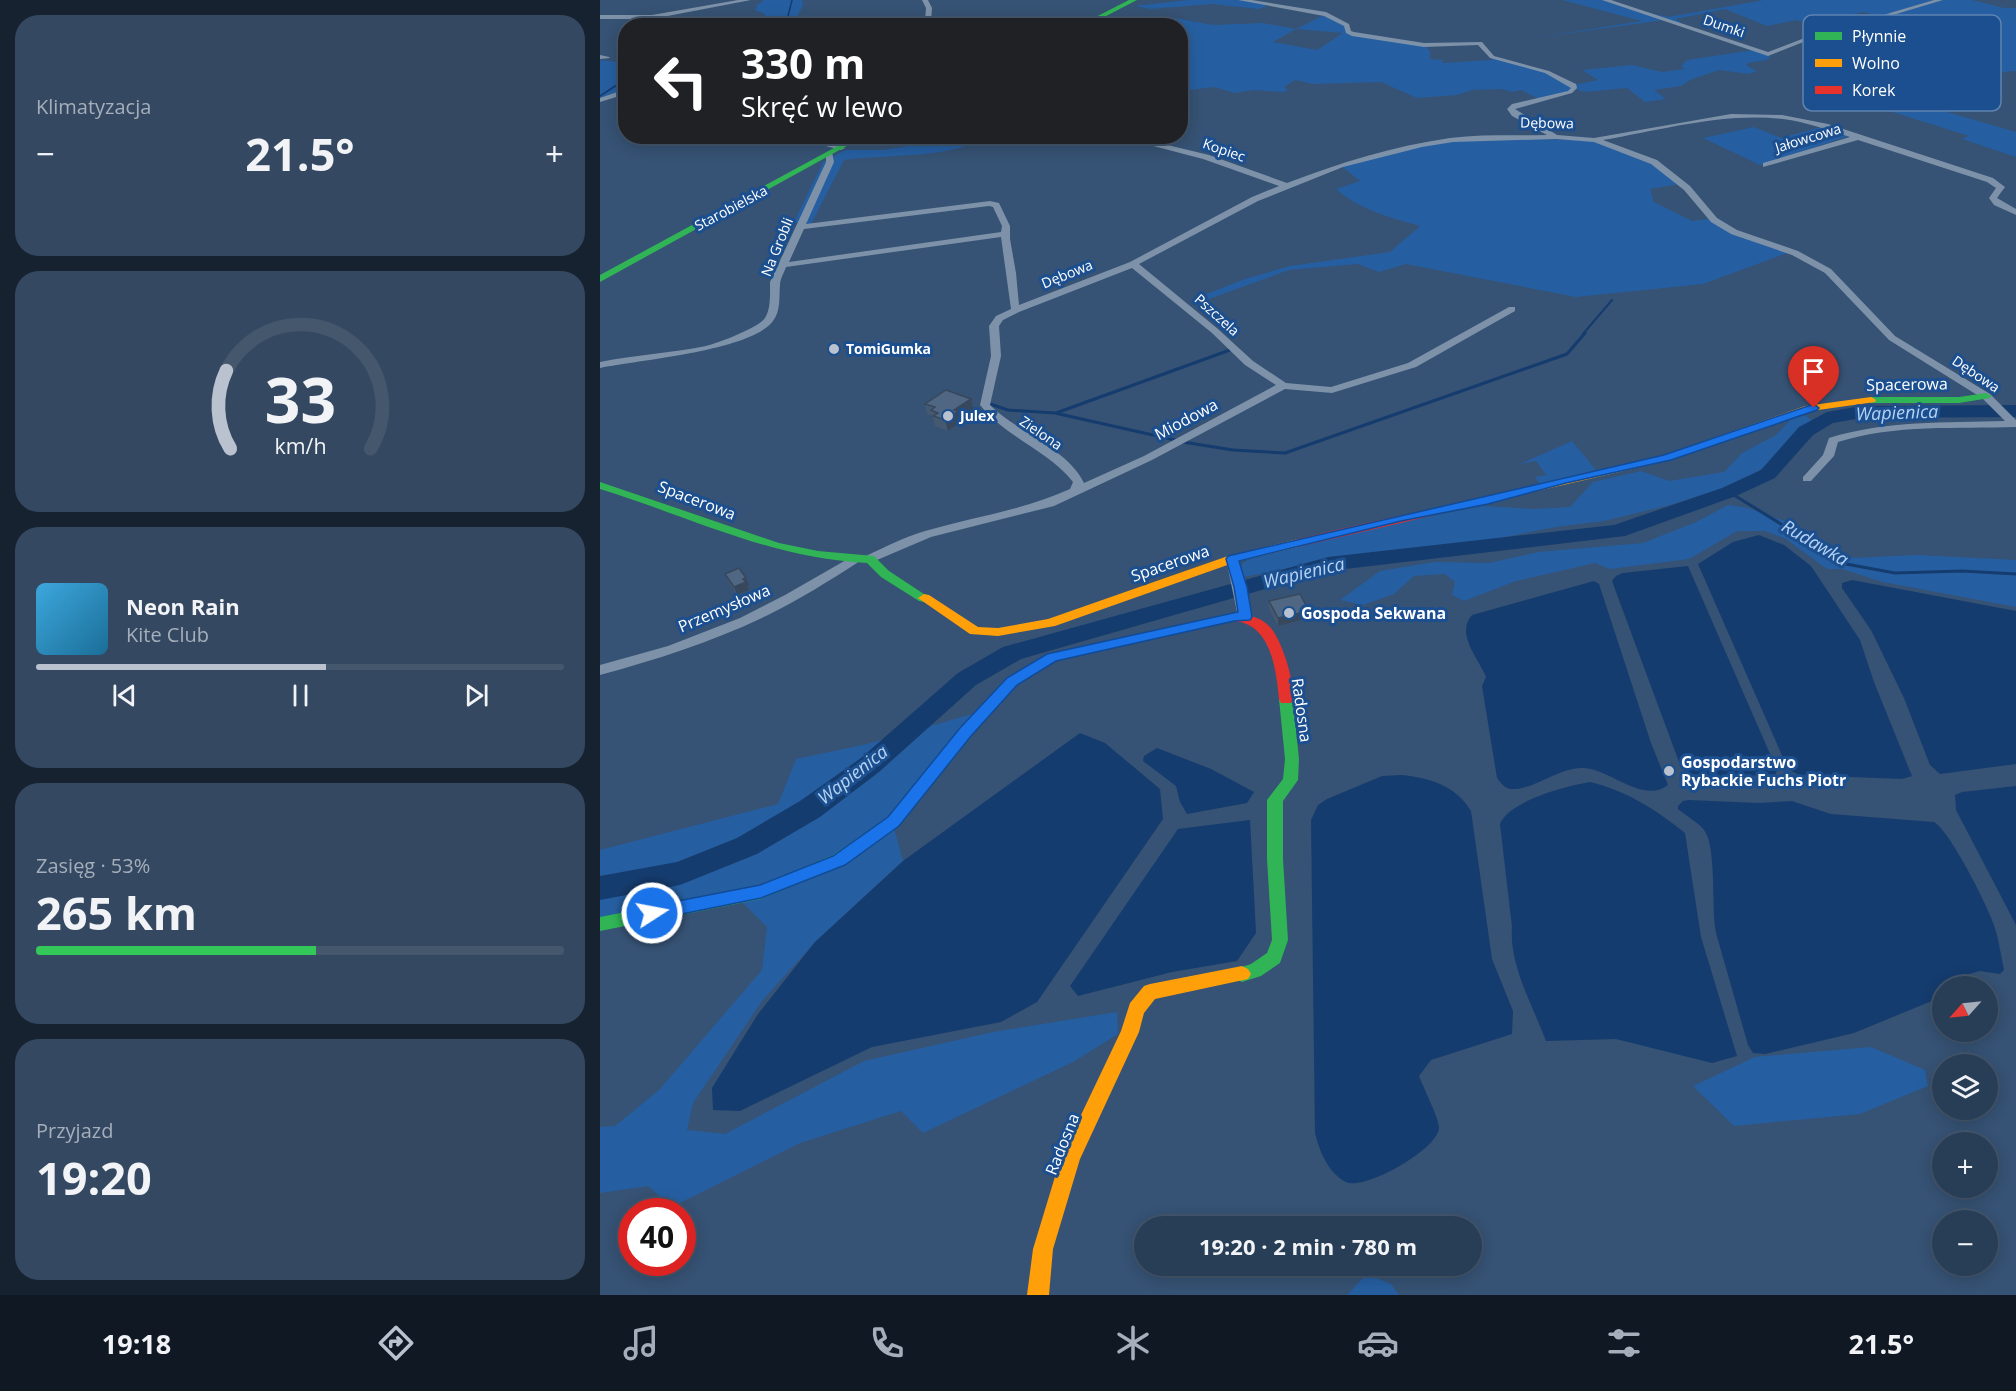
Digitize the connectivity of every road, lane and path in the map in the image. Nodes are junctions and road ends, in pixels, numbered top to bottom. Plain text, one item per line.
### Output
1 (748, 0) edge
2 (925, 0) edge
3 (1134, 0) edge
4 (1241, 0) edge
5 (1605, 0) edge
6 (1940, 0) edge
7 (1889, 15) edge
8 (600, 17) edge
9 (929, 18) edge
10 (1097, 18) edge
11 (1803, 40) edge
12 (618, 94) edge
13 (600, 100) edge
14 (1859, 136) junction
15 (1556, 137) junction
16 (1595, 140) junction
17 (814, 144) edge
18 (848, 144) edge
19 (1155, 144) edge
20 (835, 151) junction
21 (1766, 165) dead end
22 (1286, 186) junction
23 (2016, 212) edge
24 (799, 227) junction
25 (1005, 234) junction
26 (1133, 264) junction
27 (784, 265) junction
28 (600, 279) edge
29 (1512, 309) dead end
30 (1016, 310) junction
31 (600, 365) edge
32 (1283, 386) junction
33 (1989, 399) junction
34 (2012, 422) edge
35 (1807, 479) dead end
36 (600, 485) edge
37 (1075, 492) junction
38 (1232, 559) junction
39 (853, 560) junction
40 (870, 560) junction
41 (1245, 617) junction
42 (600, 670) edge
43 (600, 924) edge
44 (1038, 1295) edge

1 - 8 street
2 - 9 street
3 - 10 street
4 - 15 street
5 - 11 street, Dumki
6 - 7 street, Dumki
12 - 13 street
14 - 16 street
14 - 21 street, Jałowcowa
14 - 23 street
15 - 16 street, Dębowa
15 - 22 street, Dębowa
16 - 33 street, Dębowa
17 - 20 street
18 - 20 street, Starobielska
19 - 22 street, Kopiec
20 - 24 street, Na Grobli
20 - 28 street, Starobielska
22 - 26 street, Dębowa
24 - 25 street
24 - 27 street, Na Grobli
25 - 27 street
25 - 30 street
26 - 30 street, Dębowa
26 - 32 street, Pszczela
27 - 31 street, Na Grobli
29 - 32 street
30 - 37 street, Zielona
32 - 37 street, Miodowa
33 - 34 street, Dębowa
33 - 38 street, Spacerowa
34 - 35 street
36 - 39 street, Spacerowa
37 - 40 street, Miodowa
38 - 40 street, Spacerowa
38 - 41 street
39 - 40 street, Spacerowa
39 - 42 street, Przemysłowa
41 - 43 street
41 - 44 street, Radosna

